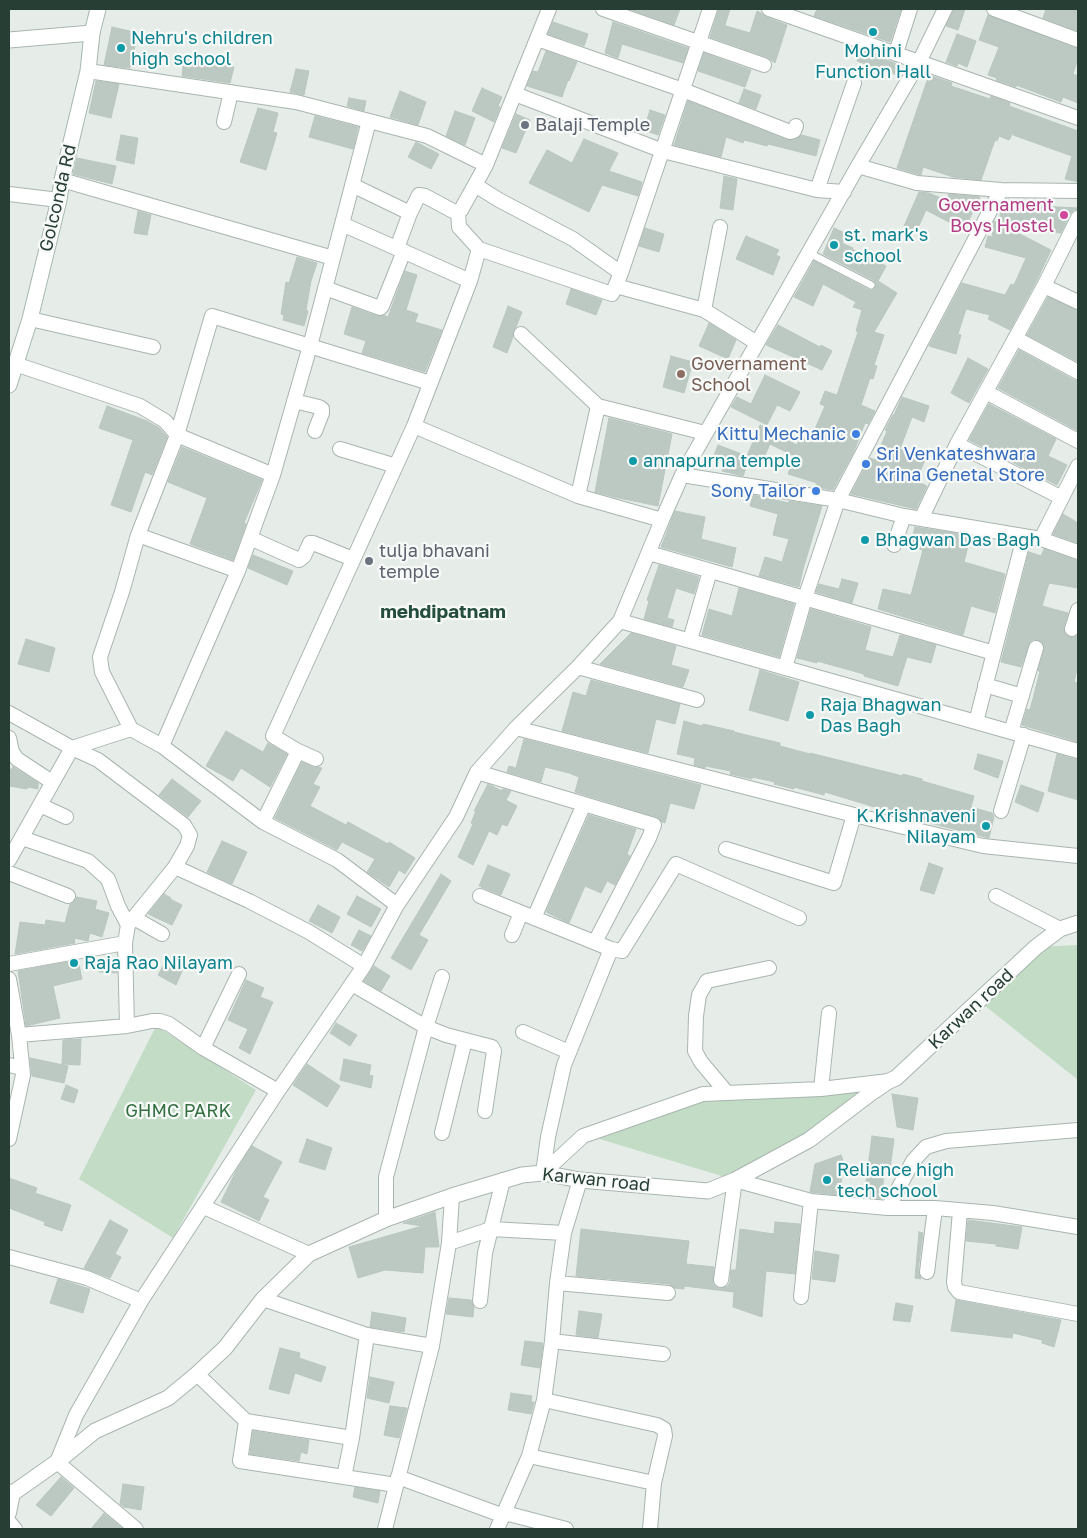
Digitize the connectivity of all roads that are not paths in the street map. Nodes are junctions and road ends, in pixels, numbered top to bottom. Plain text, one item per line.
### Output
1 (98, 9) edge
2 (549, 9) edge
3 (604, 9) edge
4 (710, 9) edge
5 (769, 9) edge
6 (812, 9) edge
7 (910, 9) edge
8 (945, 9) edge
9 (994, 9) edge
10 (808, 23) junction
11 (92, 33) junction
12 (537, 39) junction
13 (9, 40) edge
14 (1078, 40) edge
15 (698, 42) junction
16 (896, 53) junction
17 (919, 62) junction
18 (764, 65) dead end
19 (88, 71) junction
20 (854, 82) dead end
21 (682, 90) junction
22 (231, 92) junction
23 (515, 94) junction
24 (1078, 118) edge
25 (369, 121) junction
26 (224, 122) dead end
27 (796, 126) dead end
28 (663, 151) junction
29 (486, 165) junction
30 (858, 166) junction
31 (62, 180) junction
32 (352, 185) junction
33 (475, 185) junction
34 (817, 190) junction
35 (1001, 190) junction
36 (1078, 191) edge
37 (844, 192) junction
38 (9, 194) edge
39 (59, 200) junction
40 (458, 212) junction
41 (410, 213) junction
42 (1078, 218) edge
43 (342, 224) junction
44 (720, 227) dead end
45 (1074, 238) edge
46 (479, 249) junction
47 (400, 250) junction
48 (808, 253) junction
49 (333, 258) junction
50 (621, 273) junction
51 (470, 281) junction
52 (870, 285) dead end
53 (616, 286) junction
54 (1044, 286) junction
55 (325, 288) junction
56 (1078, 302) edge
57 (704, 310) junction
58 (30, 319) junction
59 (522, 334) dead end
60 (1015, 338) junction
61 (757, 343) junction
62 (310, 346) junction
63 (153, 347) dead end
64 (15, 364) junction
65 (1078, 372) edge
66 (430, 383) junction
67 (9, 385) edge
68 (986, 392) junction
69 (294, 401) junction
70 (598, 406) junction
71 (414, 426) junction
72 (315, 430) dead end
73 (705, 433) junction
74 (177, 435) junction
75 (1078, 441) edge
76 (957, 444) junction
77 (340, 449) dead end
78 (396, 466) junction
79 (1078, 466) edge
80 (273, 475) junction
81 (682, 475) junction
82 (578, 496) junction
83 (1062, 498) junction
84 (838, 500) junction
85 (904, 516) junction
86 (921, 519) junction
87 (662, 520) junction
88 (138, 535) junction
89 (1024, 537) junction
90 (250, 538) junction
91 (1041, 539) junction
92 (894, 545) dead end
93 (1078, 552) edge
94 (649, 553) junction
95 (353, 559) junction
96 (238, 571) junction
97 (710, 571) junction
98 (805, 598) junction
99 (1078, 610) edge
100 (620, 621) junction
101 (1072, 630) dead end
102 (690, 640) junction
103 (1036, 648) dead end
104 (994, 653) junction
105 (578, 667) junction
106 (785, 668) junction
107 (985, 685) junction
108 (1022, 696) junction
109 (697, 700) dead end
110 (9, 713) edge
111 (976, 722) junction
112 (516, 728) junction
113 (131, 729) junction
114 (1017, 734) junction
115 (162, 746) junction
116 (9, 747) edge
117 (72, 748) junction
118 (298, 751) junction
119 (1078, 751) edge
120 (316, 759) dead end
121 (477, 772) junction
122 (52, 782) junction
123 (40, 804) junction
124 (584, 804) junction
125 (1001, 811) dead end
126 (854, 815) junction
127 (66, 817) dead end
128 (263, 822) junction
129 (22, 838) junction
130 (726, 849) dead end
131 (10, 855) edge
132 (1078, 856) edge
133 (175, 867) junction
134 (9, 873) edge
135 (68, 896) dead end
136 (480, 896) dead end
137 (996, 896) dead end
138 (397, 905) junction
139 (528, 916) junction
140 (799, 918) dead end
141 (131, 922) junction
142 (1078, 922) edge
143 (1060, 929) junction
144 (162, 934) dead end
145 (512, 935) dead end
146 (595, 942) junction
147 (125, 943) junction
148 (611, 949) junction
149 (9, 964) edge
150 (364, 966) junction
151 (769, 968) dead end
152 (238, 974) dead end
153 (442, 977) dead end
154 (9, 979) edge
155 (352, 984) junction
156 (829, 1013) dead end
157 (126, 1026) junction
158 (426, 1027) junction
159 (523, 1032) dead end
160 (19, 1035) junction
161 (465, 1040) junction
162 (203, 1048) junction
163 (569, 1052) junction
164 (15, 1067) edge
165 (889, 1082) junction
166 (822, 1089) junction
167 (278, 1091) junction
168 (727, 1093) junction
169 (485, 1112) dead end
170 (1078, 1130) edge
171 (442, 1133) dead end
172 (9, 1140) edge
173 (542, 1173) junction
174 (502, 1180) junction
175 (580, 1180) junction
176 (735, 1180) junction
177 (452, 1196) junction
178 (811, 1201) junction
179 (204, 1207) junction
180 (888, 1208) junction
181 (935, 1208) junction
182 (960, 1211) junction
183 (386, 1219) junction
184 (1078, 1227) edge
185 (491, 1229) junction
186 (564, 1233) junction
187 (449, 1243) junction
188 (309, 1254) junction
189 (9, 1258) edge
190 (927, 1272) dead end
191 (722, 1280) dead end
192 (556, 1283) junction
193 (668, 1293) dead end
194 (800, 1297) dead end
195 (263, 1299) junction
196 (480, 1301) dead end
197 (141, 1302) junction
198 (1078, 1314) edge
199 (367, 1335) junction
200 (552, 1341) junction
201 (432, 1346) junction
202 (663, 1354) dead end
203 (197, 1374) junction
204 (544, 1400) junction
205 (246, 1421) junction
206 (352, 1438) junction
207 (529, 1456) junction
208 (56, 1462) junction
209 (344, 1477) junction
210 (397, 1481) junction
211 (654, 1483) junction
212 (11, 1493) edge
213 (9, 1513) edge
214 (504, 1515) junction
215 (9, 1522) edge
216 (15, 1529) edge
217 (136, 1529) edge
218 (385, 1529) edge
219 (498, 1529) edge
220 (566, 1529) edge
221 (650, 1529) edge

1 - 11 street, Golconda Rd
2 - 12 street
3 - 15 street
4 - 15 street
5 - 10 street
6 - 10 street
7 - 16 street
8 - 17 street
9 - 14 street
10 - 16 street
11 - 13 street
11 - 19 street, Golconda Rd
12 - 21 street
12 - 23 street
15 - 18 street
15 - 21 street
16 - 17 street
17 - 24 street
17 - 30 street
19 - 22 street
19 - 31 street, Golconda Rd
20 - 34 street
21 - 27 street
21 - 28 street
22 - 25 street
22 - 26 street
23 - 28 street
23 - 29 street
25 - 29 street
25 - 32 street
28 - 34 street
28 - 50 street
29 - 33 street
30 - 35 street
30 - 37 street
31 - 39 street, Golconda Rd
31 - 49 street
32 - 41 street
32 - 43 street
33 - 40 street
33 - 50 street
34 - 37 street
35 - 36 street
35 - 84 street
37 - 48 street
38 - 39 street
39 - 58 street, Golconda Rd
40 - 41 street
40 - 46 street
41 - 47 street
42 - 45 street
43 - 47 street
43 - 49 street
44 - 57 street
45 - 54 street
46 - 51 street
46 - 53 street
47 - 51 street
47 - 55 street
48 - 52 lane
48 - 61 street
49 - 55 street
50 - 53 street
51 - 66 street
53 - 57 street
54 - 56 street
54 - 60 street
55 - 62 street
57 - 61 street
58 - 63 street
58 - 64 street, Golconda Rd
59 - 70 street
60 - 65 street
60 - 68 street
61 - 73 street
62 - 66 street
62 - 69 street
62 - 74 street
64 - 67 street, Golconda Rd
64 - 74 street
66 - 71 street
68 - 75 street
68 - 76 street
69 - 72 street
69 - 80 street
70 - 73 street
70 - 82 street
71 - 78 street
71 - 82 street
73 - 81 street
74 - 80 street
74 - 88 street
76 - 83 street
76 - 86 street
77 - 78 street
78 - 95 street
79 - 83 street
80 - 90 street
81 - 84 street
81 - 87 street
82 - 87 street
83 - 91 street
84 - 85 street
84 - 98 street
85 - 86 street
85 - 92 street
86 - 89 street
87 - 94 street
88 - 96 street
88 - 113 street
89 - 91 street
89 - 104 street
90 - 95 street
90 - 96 street
91 - 93 street
94 - 97 street
94 - 100 street
95 - 118 street
96 - 115 street
97 - 98 street
97 - 102 street
98 - 104 street
98 - 106 street
99 - 101 street
100 - 102 street
100 - 105 street
102 - 106 street
103 - 108 street
104 - 107 street
105 - 109 street
105 - 112 street
106 - 111 street
107 - 108 street
107 - 111 street
108 - 114 street
110 - 117 street
111 - 114 street
112 - 121 street
112 - 126 street
113 - 115 street
113 - 117 street
114 - 119 street
114 - 125 street
115 - 128 street
116 - 122 street
117 - 122 street
117 - 133 street
118 - 120 street
118 - 128 street
121 - 124 street
121 - 138 street
122 - 123 street
123 - 127 street
123 - 129 street
124 - 139 street
124 - 146 street
126 - 130 street
126 - 132 street
128 - 138 street
129 - 131 street
129 - 141 street
133 - 141 street
133 - 150 street
134 - 135 street
136 - 139 street
137 - 143 street
138 - 150 street
139 - 145 street
139 - 146 street
140 - 148 street
141 - 144 street
141 - 147 street
142 - 143 street, Karwan road
143 - 165 street, Karwan road
146 - 148 street
147 - 149 street
147 - 157 street
148 - 163 street
150 - 155 street
151 - 168 street
152 - 162 street
153 - 158 street
154 - 160 street
155 - 158 street
155 - 167 street
156 - 166 street
157 - 160 street
157 - 162 street
158 - 161 street
158 - 183 street
159 - 163 street
160 - 164 street
161 - 169 street
161 - 171 street
162 - 167 street
163 - 173 street
164 - 172 street
165 - 166 street
165 - 176 street, Karwan road
166 - 168 street
167 - 179 street
168 - 173 street
170 - 180 street
173 - 174 street, Karwan road
173 - 175 street, Karwan road
174 - 177 street, Karwan road
174 - 185 street
175 - 176 street, Karwan road
175 - 186 street
176 - 178 street
176 - 191 street
177 - 183 street, Karwan road
177 - 187 street
178 - 180 street
178 - 194 street
179 - 188 street
179 - 197 street
180 - 181 street
181 - 182 street
181 - 190 street
182 - 184 street
182 - 198 street
183 - 188 street, Karwan road
185 - 186 street
185 - 187 street
185 - 196 street
186 - 192 street
187 - 201 street
188 - 195 street, Karwan road
189 - 197 street
192 - 193 street
192 - 200 street
195 - 199 street
195 - 203 street, Karwan road
197 - 208 street
199 - 201 street
199 - 206 street
200 - 202 street
200 - 204 street
201 - 210 street
203 - 205 street
203 - 208 street, Karwan road
204 - 207 street
204 - 211 street
205 - 206 street
205 - 209 street
206 - 209 street
207 - 211 street
207 - 214 street
208 - 212 street, Karwan road
208 - 217 street
209 - 210 street
210 - 214 street
210 - 218 street
211 - 221 street
212 - 213 street
214 - 219 street
214 - 220 street
215 - 216 street

